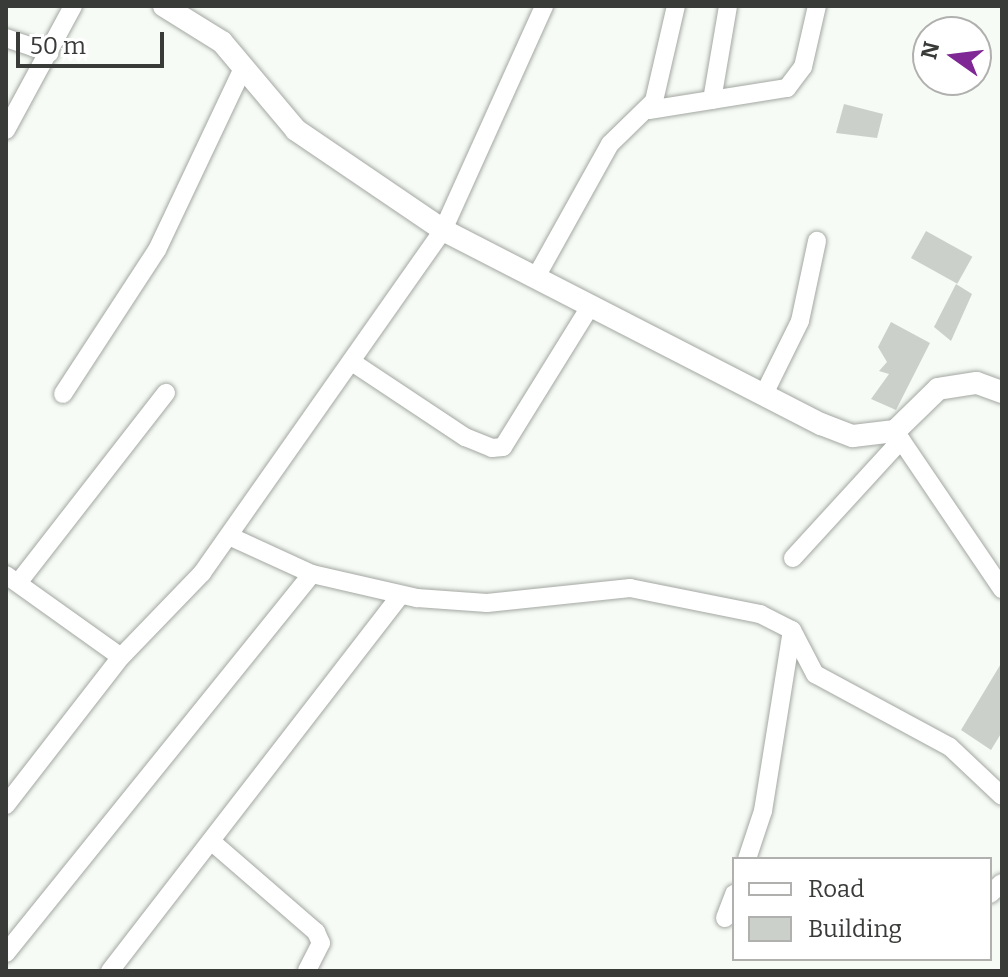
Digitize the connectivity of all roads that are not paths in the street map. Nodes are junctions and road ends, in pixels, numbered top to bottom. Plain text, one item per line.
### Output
1 (73, 6) edge
2 (164, 6) edge
3 (544, 6) edge
4 (676, 6) edge
5 (728, 6) edge
6 (817, 6) edge
7 (6, 38) edge
8 (50, 53) junction
9 (243, 68) junction
10 (712, 100) junction
11 (649, 110) junction
12 (6, 130) edge
13 (443, 230) junction
14 (817, 241) dead end
15 (536, 277) junction
16 (591, 305) junction
17 (352, 362) junction
18 (1002, 392) edge
19 (166, 393) dead end
20 (63, 394) dead end
21 (764, 394) junction
22 (898, 436) junction
23 (229, 536) junction
24 (793, 558) dead end
25 (312, 574) junction
26 (12, 579) edge
27 (1002, 589) edge
28 (401, 595) junction
29 (792, 630) junction
30 (121, 657) junction
31 (1002, 796) edge
32 (6, 805) edge
33 (211, 841) junction
34 (748, 857) edge
35 (732, 899) edge
36 (725, 918) dead end
37 (6, 953) edge
38 (110, 971) edge
39 (307, 971) edge

1 - 8 street
2 - 9 street
3 - 13 street
4 - 11 street
5 - 10 street
6 - 10 street
7 - 8 street
8 - 12 street
9 - 13 street
9 - 20 street
10 - 11 street
11 - 15 street
13 - 15 street
13 - 17 street
14 - 21 street
15 - 16 street
16 - 17 street
16 - 21 street
17 - 23 street
18 - 22 street
19 - 26 street
21 - 22 street
22 - 24 street
22 - 27 street
23 - 25 street
23 - 30 street
25 - 28 street
25 - 37 street
26 - 30 street
28 - 29 street
28 - 33 street
29 - 31 street
29 - 34 street
30 - 32 street
33 - 38 street
33 - 39 street
35 - 36 street

